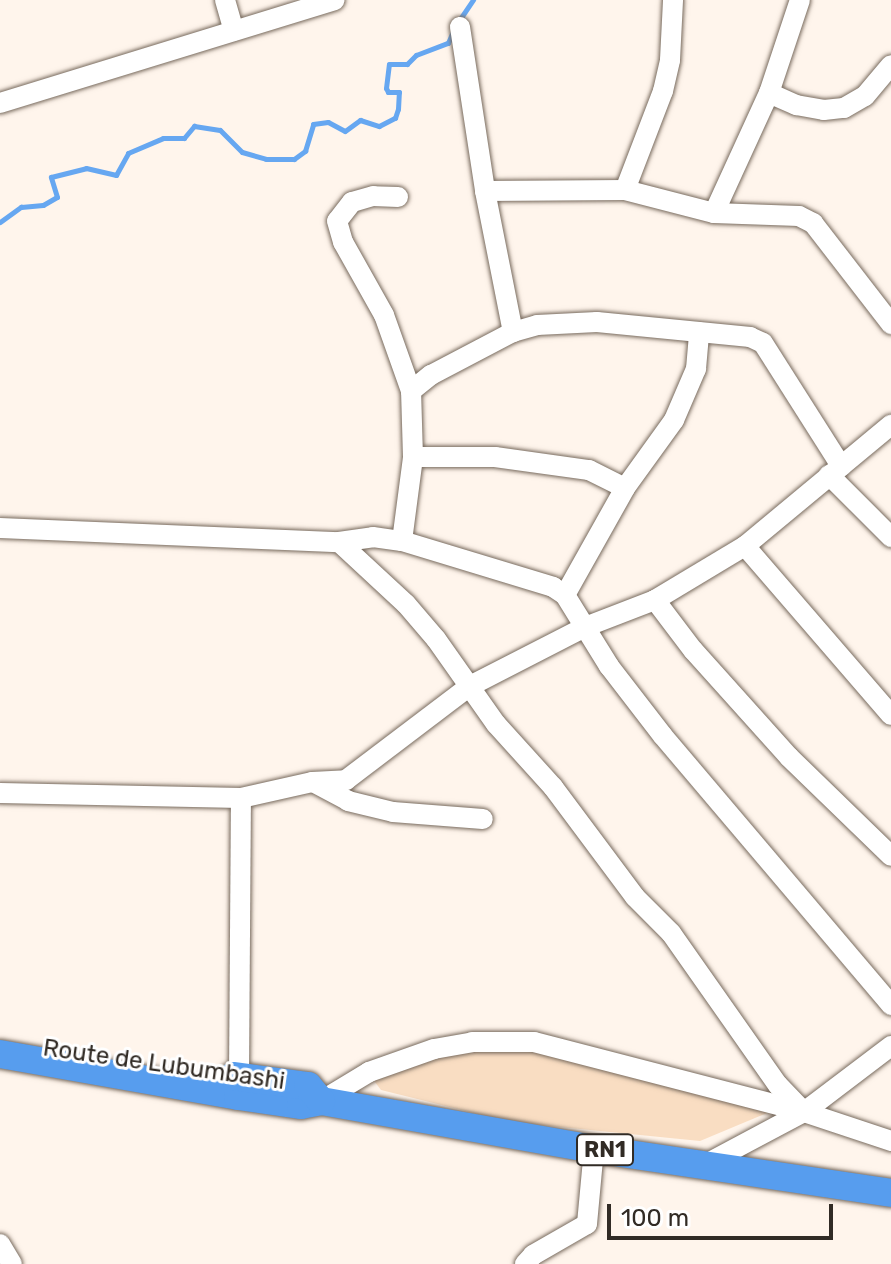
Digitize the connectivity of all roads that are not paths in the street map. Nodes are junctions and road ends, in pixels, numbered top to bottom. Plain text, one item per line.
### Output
1 (225, 0) edge
2 (334, 0) edge
3 (673, 0) edge
4 (800, 0) edge
5 (460, 27) dead end
6 (234, 31) junction
7 (891, 65) edge
8 (769, 93) junction
9 (0, 103) edge
10 (625, 190) junction
11 (485, 191) junction
12 (398, 197) dead end
13 (714, 213) junction
14 (891, 324) edge
15 (513, 332) junction
16 (699, 332) junction
17 (411, 391) junction
18 (891, 425) edge
19 (413, 457) junction
20 (835, 470) junction
21 (625, 488) junction
22 (0, 528) edge
23 (891, 537) edge
24 (402, 541) junction
25 (339, 542) junction
26 (745, 546) junction
27 (565, 595) junction
28 (655, 600) junction
29 (585, 627) junction
30 (470, 686) junction
31 (891, 715) edge
32 (312, 782) junction
33 (0, 793) edge
34 (241, 798) junction
35 (483, 819) dead end
36 (891, 856) edge
37 (891, 1005) edge
38 (0, 1040) edge
39 (891, 1046) edge
40 (0, 1054) edge
41 (239, 1077) junction
42 (321, 1101) junction
43 (804, 1112) junction
44 (891, 1141) edge
45 (594, 1149) junction
46 (706, 1164) junction
47 (891, 1193) edge
48 (0, 1244) edge
49 (12, 1264) edge
50 (525, 1264) edge

1 - 6 street
2 - 6 street
3 - 10 street
4 - 8 street
5 - 11 street
6 - 9 street
7 - 8 street
8 - 13 street
10 - 11 street
10 - 13 street
11 - 15 street
12 - 17 street
13 - 14 street
15 - 16 street
15 - 17 street
16 - 20 street
16 - 21 street
17 - 19 street
18 - 20 street
19 - 21 street
19 - 24 street
20 - 23 street
20 - 26 street
21 - 27 street
22 - 25 street
24 - 25 street
24 - 27 street
25 - 30 street
26 - 28 street
26 - 31 street
27 - 29 street
28 - 29 street
28 - 36 street
29 - 30 street
29 - 37 street
30 - 32 street
30 - 43 street
32 - 34 street
32 - 35 street
33 - 34 street
34 - 41 street
38 - 41 highway, Route de Lubumbashi / RN1
39 - 43 street
40 - 42 highway, Route de Lubumbashi / RN1
41 - 42 highway, Route de Lubumbashi / RN1
42 - 43 street
42 - 45 highway, Route de Lubumbashi / RN1
43 - 44 street
43 - 46 street
45 - 46 highway, Route de Lubumbashi / RN1
45 - 50 street
46 - 47 highway, Route de Lubumbashi / RN1
48 - 49 street

